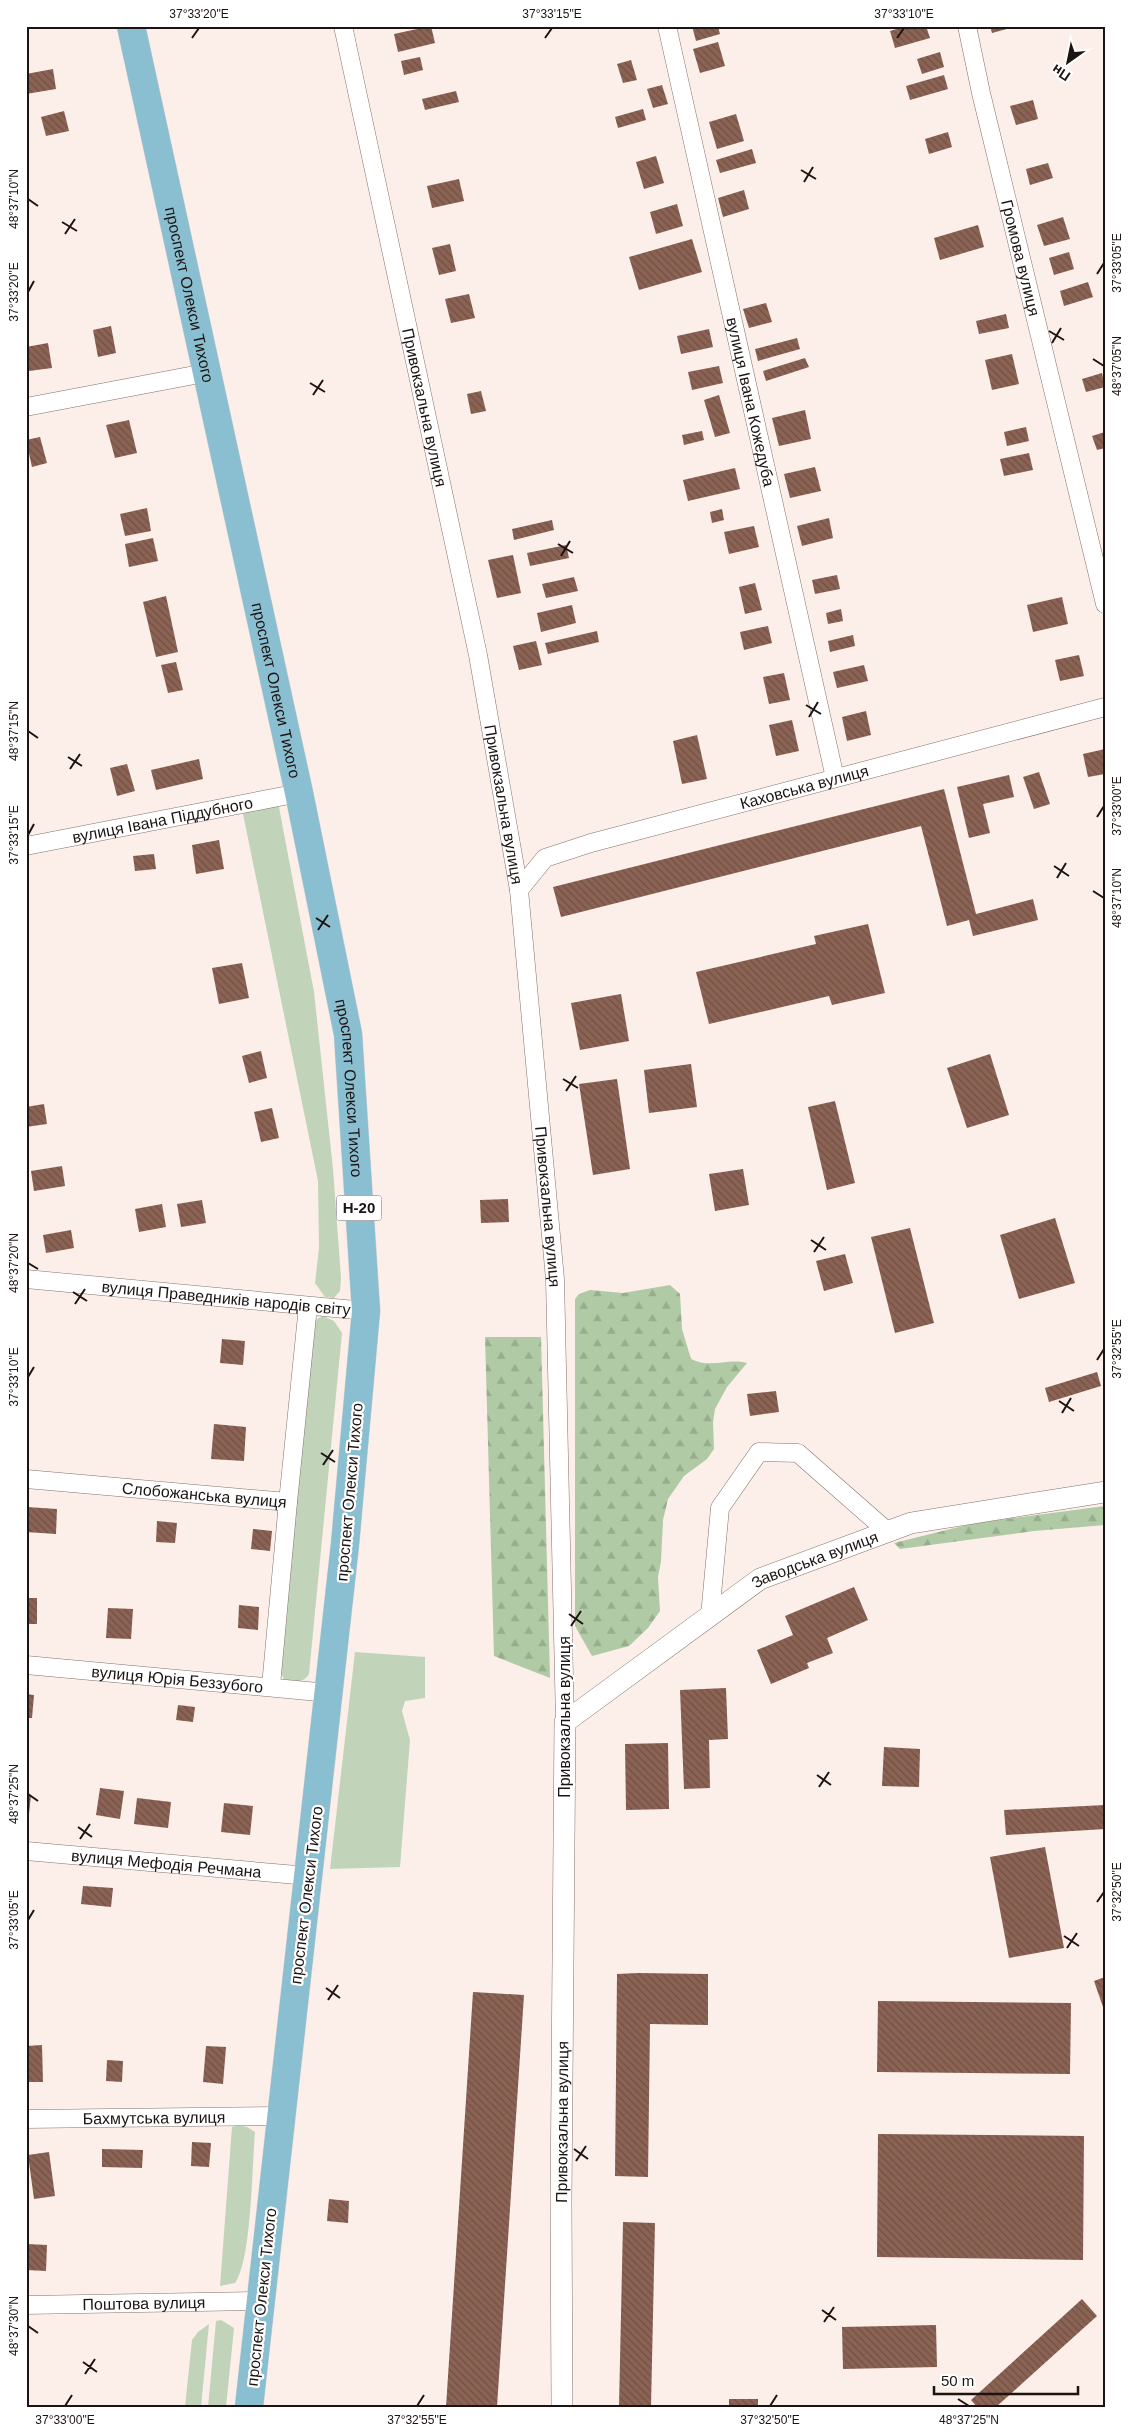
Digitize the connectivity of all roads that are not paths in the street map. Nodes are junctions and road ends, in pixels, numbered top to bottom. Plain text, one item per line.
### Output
1 (131, 26) edge
2 (343, 26) edge
3 (667, 26) edge
4 (967, 26) edge
5 (205, 372) junction
6 (26, 407) edge
7 (1105, 604) edge
8 (1105, 707) edge
9 (835, 778) junction
10 (298, 793) junction
11 (26, 846) edge
12 (519, 890) junction
13 (26, 1280) edge
14 (308, 1306) junction
15 (366, 1311) junction
16 (26, 1479) edge
17 (1105, 1492) edge
18 (288, 1502) junction
19 (888, 1532) junction
20 (710, 1616) junction
21 (26, 1665) edge
22 (271, 1686) junction
23 (329, 1693) junction
24 (565, 1722) junction
25 (26, 1851) edge
26 (308, 1876) junction
27 (280, 2116) junction
28 (26, 2119) edge
29 (261, 2301) junction
30 (26, 2305) edge
31 (249, 2407) edge
32 (562, 2407) edge

1 - 5 main road, проспект Олекси Тихого / Н-20
2 - 12 street, Привокзальна вулиця
3 - 9 street, вулиця Івана Кожедуба
4 - 7 street, Громова вулиця
5 - 6 street
5 - 10 main road, проспект Олекси Тихого / Н-20
8 - 9 street, Каховська вулиця
9 - 12 street, Каховська вулиця
10 - 11 street, вулиця Івана Піддубного
10 - 15 main road, проспект Олекси Тихого / Н-20
12 - 24 street, Привокзальна вулиця
13 - 14 street, вулиця Праведників народів світу
14 - 15 street, вулиця Праведників народів світу
14 - 18 street
15 - 23 main road, проспект Олекси Тихого / Н-20
16 - 18 street, Слобожанська вулиця
17 - 19 street, Заводська вулиця
18 - 22 street, Слобожанська вулиця
19 - 20 street, Заводська вулиця
19 - 20 street
20 - 24 street, Заводська вулиця
21 - 22 street, вулиця Юрія Беззубого
22 - 23 street, вулиця Юрія Беззубого
23 - 26 main road, проспект Олекси Тихого / Н-20
24 - 32 street, Привокзальна вулиця
25 - 26 street, вулиця Мефодія Речмана
26 - 27 main road, проспект Олекси Тихого / Н-20
27 - 28 street, Бахмутська вулиця
27 - 29 main road, проспект Олекси Тихого / Н-20
29 - 30 street, Поштова вулиця
29 - 31 main road, проспект Олекси Тихого / Н-20

